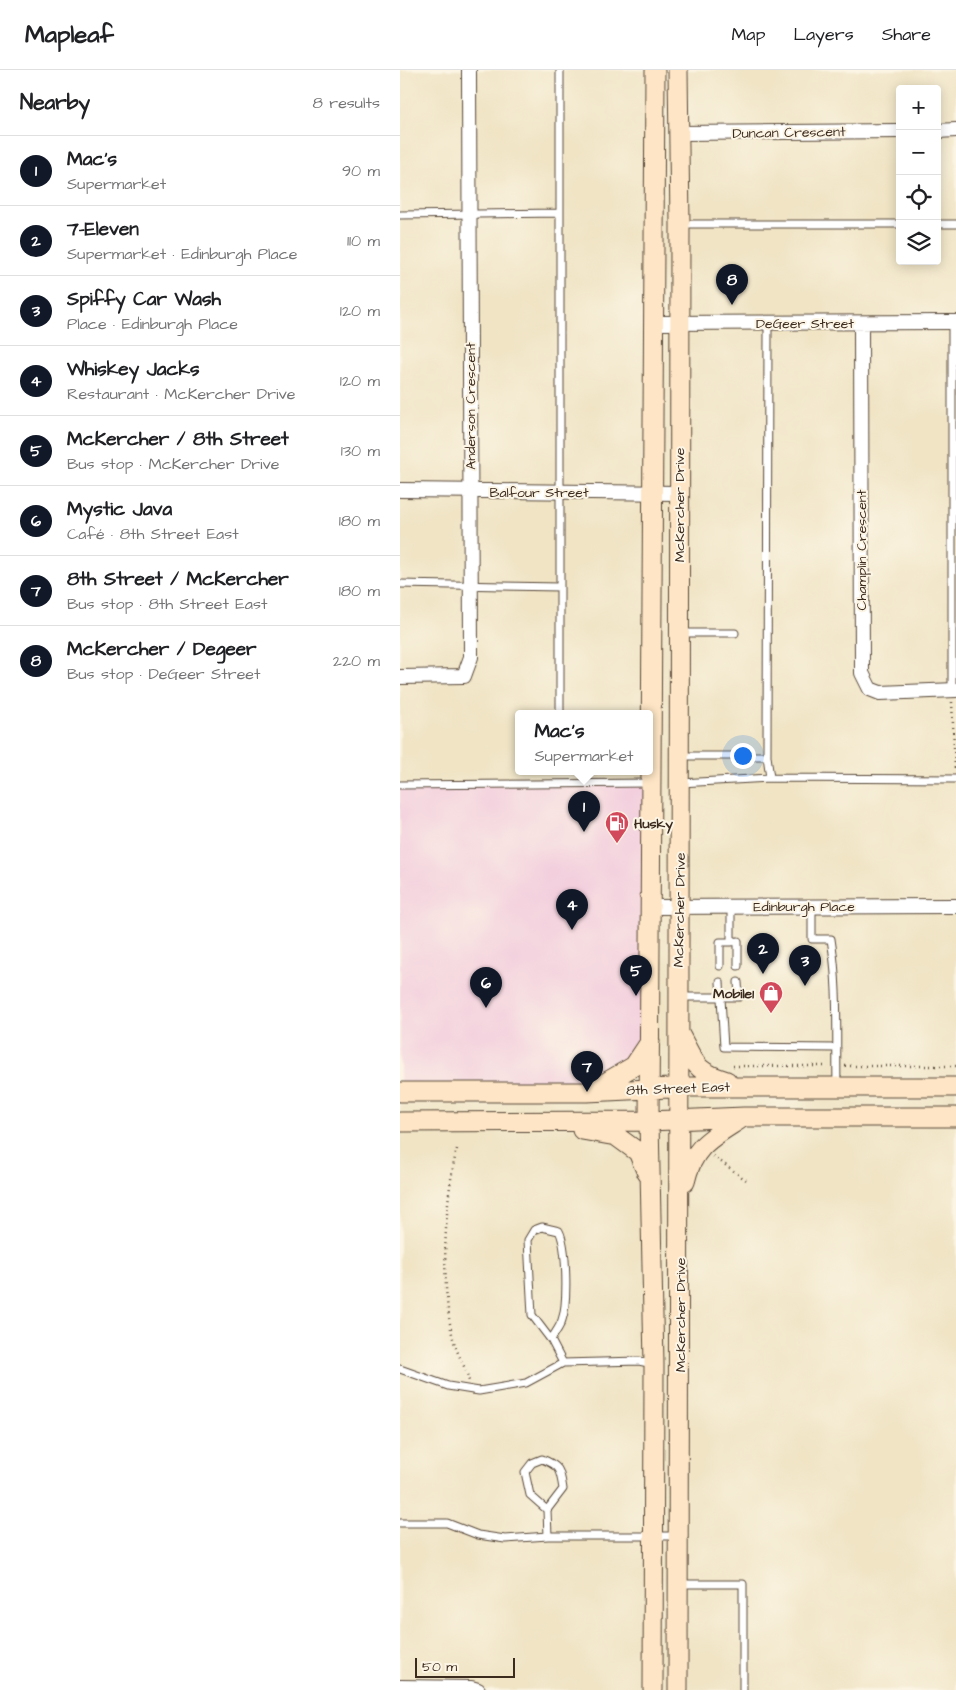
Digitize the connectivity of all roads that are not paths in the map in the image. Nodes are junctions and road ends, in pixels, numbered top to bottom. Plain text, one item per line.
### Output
1 (469, 70) edge
2 (560, 70) edge
3 (655, 70) edge
4 (678, 70) edge
5 (956, 130) edge
6 (896, 131) edge
7 (941, 131) edge
8 (679, 133) junction
9 (559, 213) junction
10 (469, 214) junction
11 (400, 215) edge
12 (680, 224) junction
13 (896, 224) edge
14 (941, 224) edge
15 (956, 224) edge
16 (680, 322) junction
17 (954, 322) edge
18 (655, 323) junction
19 (768, 323) junction
20 (861, 323) junction
21 (400, 490) edge
22 (470, 491) junction
23 (560, 492) junction
24 (652, 493) junction
25 (679, 493) junction
26 (400, 584) edge
27 (470, 585) junction
28 (560, 587) junction
29 (679, 633) junction
30 (735, 633) dead end
31 (400, 678) edge
32 (954, 694) edge
33 (560, 710) edge
34 (652, 710) edge
35 (679, 756) junction
36 (767, 756) junction
37 (652, 775) edge
38 (770, 778) junction
39 (956, 779) edge
40 (652, 783) junction
41 (680, 783) junction
42 (400, 785) edge
43 (679, 906) junction
44 (812, 906) junction
45 (956, 906) edge
46 (652, 907) junction
47 (731, 907) junction
48 (731, 942) junction
49 (720, 966) dead end
50 (738, 966) dead end
51 (720, 982) dead end
52 (738, 982) dead end
53 (678, 998) junction
54 (721, 998) junction
55 (679, 1034) junction
56 (650, 1042) junction
57 (837, 1048) junction
58 (742, 1086) junction
59 (837, 1086) junction
60 (650, 1087) junction
61 (680, 1087) junction
62 (956, 1087) edge
63 (400, 1092) edge
64 (587, 1092) junction
65 (744, 1117) junction
66 (956, 1117) edge
67 (531, 1121) junction
68 (649, 1121) junction
69 (680, 1121) junction
70 (400, 1122) edge
71 (651, 1185) junction
72 (680, 1205) junction
73 (551, 1340) junction
74 (562, 1363) junction
75 (654, 1364) junction
76 (400, 1369) edge
77 (547, 1510) junction
78 (400, 1523) edge
79 (548, 1536) junction
80 (653, 1536) junction
81 (678, 1536) junction
82 (678, 1584) junction
83 (400, 1687) edge
84 (478, 1690) edge
85 (653, 1690) edge
86 (678, 1690) edge
87 (743, 1690) edge

1 - 10 street, Anderson Crescent
2 - 9 lane
3 - 18 main road, McKercher Drive
4 - 8 main road, McKercher Drive
5 - 7 street
6 - 8 street, Duncan Crescent
8 - 12 main road, McKercher Drive
9 - 10 lane
9 - 23 lane
10 - 11 lane
10 - 22 street, Anderson Crescent
12 - 13 lane
12 - 16 main road, McKercher Drive
14 - 15 lane
16 - 18 street, DeGeer Street
16 - 19 street, DeGeer Street
16 - 25 main road, McKercher Drive
17 - 20 street, DeGeer Street
17 - 32 lane
18 - 24 main road, McKercher Drive
19 - 20 street, DeGeer Street
19 - 36 lane
20 - 32 street, Champlin Crescent
21 - 22 street, Balfour Street
22 - 23 street, Balfour Street
22 - 27 street, Anderson Crescent
23 - 24 street, Balfour Street
23 - 28 lane
24 - 25 street, Balfour Street
24 - 34 main road, McKercher Drive
25 - 29 main road, McKercher Drive
26 - 27 lane
27 - 28 lane
27 - 31 street, Anderson Crescent
28 - 33 lane
29 - 30 lane
29 - 35 main road, McKercher Drive
35 - 36 lane
35 - 41 main road, McKercher Drive
36 - 38 lane
37 - 40 main road, McKercher Drive
38 - 39 lane
38 - 41 lane
40 - 42 lane
40 - 46 main road, McKercher Drive
41 - 43 main road, McKercher Drive
43 - 46 street, Edinburgh Place
43 - 47 street, Edinburgh Place
43 - 53 main road, McKercher Drive
44 - 45 street, Edinburgh Place
44 - 47 street, Edinburgh Place
44 - 57 lane
46 - 56 main road, McKercher Drive
47 - 48 lane
48 - 49 lane
48 - 50 lane
51 - 54 lane
52 - 54 lane
53 - 54 lane
53 - 55 main road, McKercher Drive
54 - 57 lane
55 - 58 main road
55 - 61 main road, McKercher Drive
56 - 60 main road, McKercher Drive
56 - 64 main road
57 - 59 lane
58 - 59 main road, 8th Street East
58 - 61 main road, 8th Street East
59 - 62 main road, 8th Street East
60 - 61 main road, 8th Street East
60 - 64 main road, 8th Street East
60 - 68 main road, McKercher Drive
61 - 69 main road, McKercher Drive
63 - 64 main road, 8th Street East
65 - 66 main road
65 - 69 main road
65 - 72 main road
67 - 68 main road
67 - 70 main road
67 - 71 main road
68 - 69 main road
68 - 71 main road, McKercher Drive
69 - 72 main road, McKercher Drive
71 - 75 main road, McKercher Drive
72 - 81 main road, McKercher Drive
73 - 73 lane
73 - 74 lane
74 - 75 lane
74 - 76 lane
75 - 80 main road, McKercher Drive
77 - 77 lane
77 - 79 lane
78 - 79 lane
79 - 80 lane
80 - 81 lane
80 - 85 main road, McKercher Drive
81 - 82 main road, McKercher Drive
82 - 86 main road, McKercher Drive
82 - 87 lane
83 - 84 street

